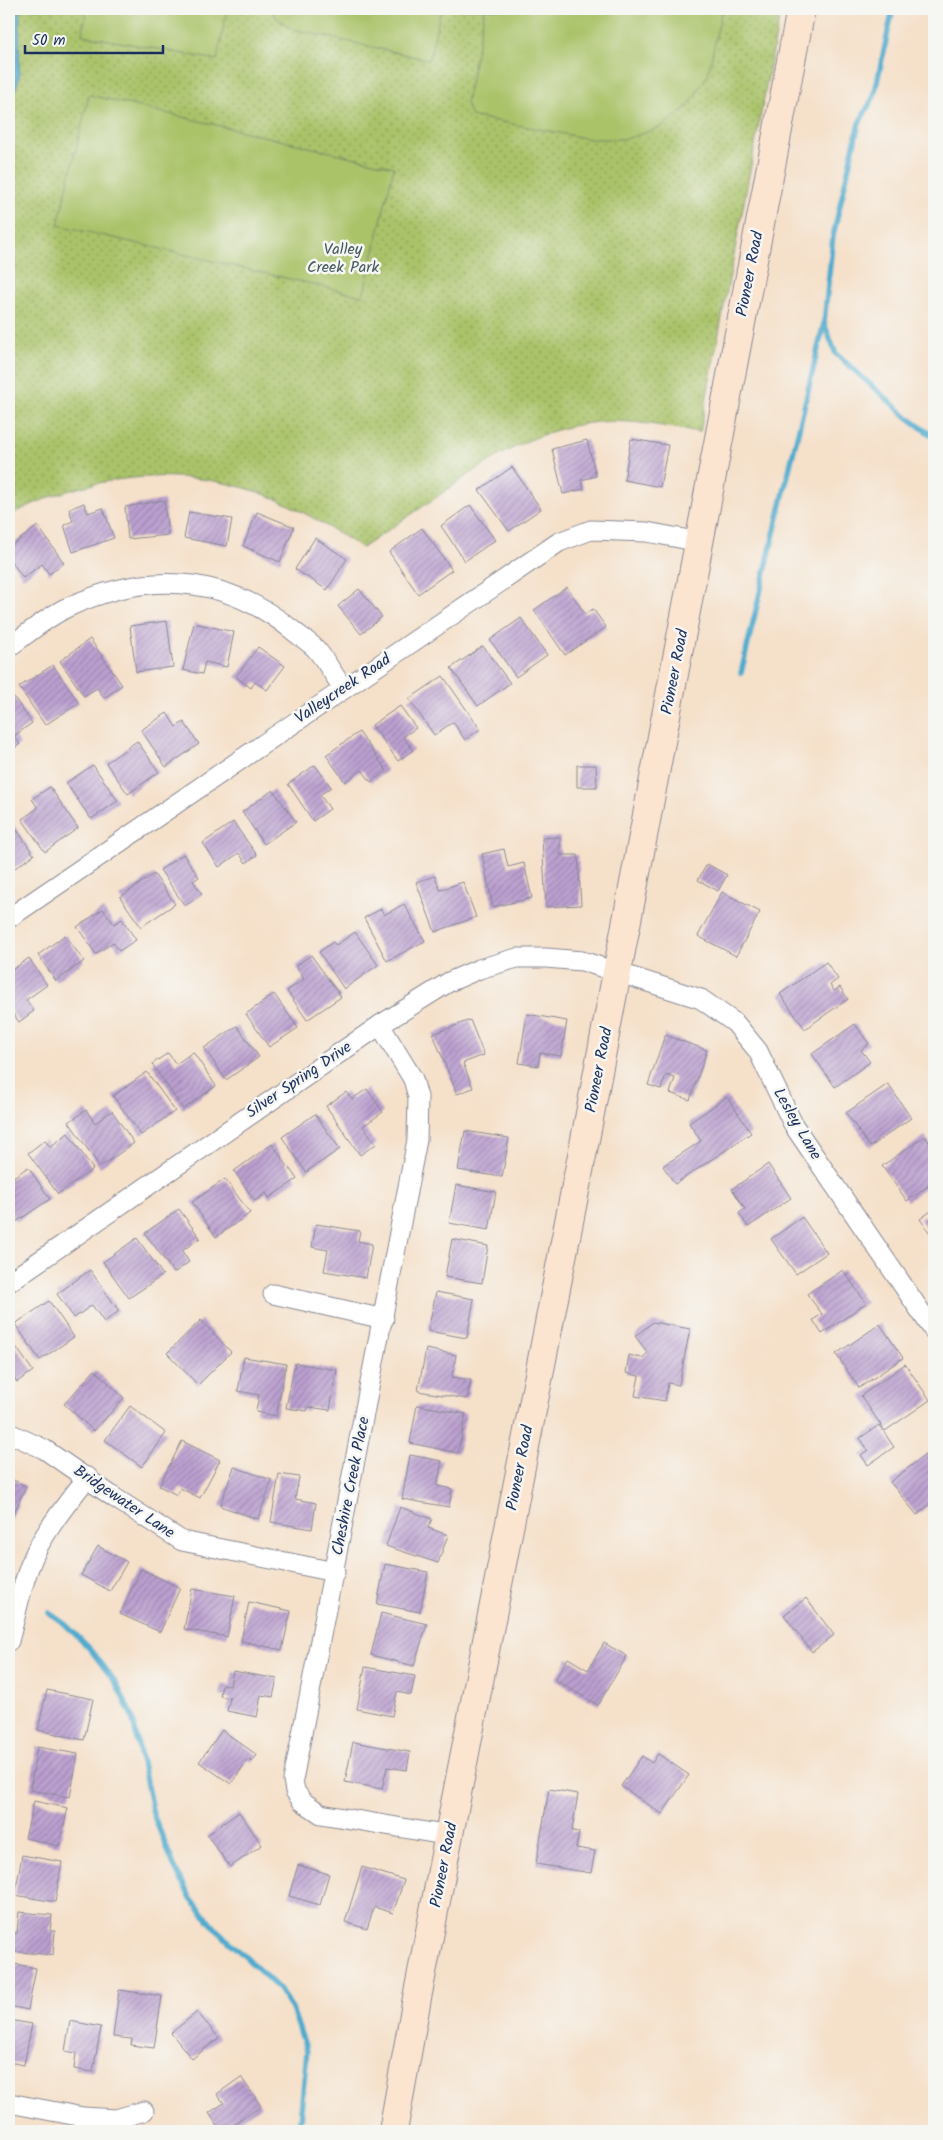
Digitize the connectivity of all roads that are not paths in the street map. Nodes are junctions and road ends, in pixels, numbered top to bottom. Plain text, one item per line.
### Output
1 (801, 9) edge
2 (700, 542) junction
3 (9, 646) edge
4 (344, 689) junction
5 (9, 918) edge
6 (617, 973) junction
7 (380, 1025) junction
8 (9, 1282) edge
9 (274, 1294) dead end
10 (384, 1319) junction
11 (934, 1331) edge
12 (9, 1433) edge
13 (88, 1477) junction
14 (335, 1572) junction
15 (9, 1641) edge
16 (450, 1836) junction
17 (9, 2104) edge
18 (144, 2111) dead end
19 (393, 2131) edge

1 - 2 main road, Pioneer Road
2 - 4 street, Valleycreek Road
2 - 6 main road, Pioneer Road
3 - 4 street
4 - 5 street, Valleycreek Road
6 - 7 street, Silver Spring Drive
6 - 11 street, Lesley Lane
6 - 16 main road, Pioneer Road
7 - 8 street, Silver Spring Drive
7 - 10 street, Cheshire Creek Place
9 - 10 street
10 - 14 street, Cheshire Creek Place
12 - 13 street, Bridgewater Lane
13 - 14 street, Bridgewater Lane
13 - 15 street
14 - 16 street, Cheshire Creek Place
16 - 19 main road, Pioneer Road
17 - 18 street

